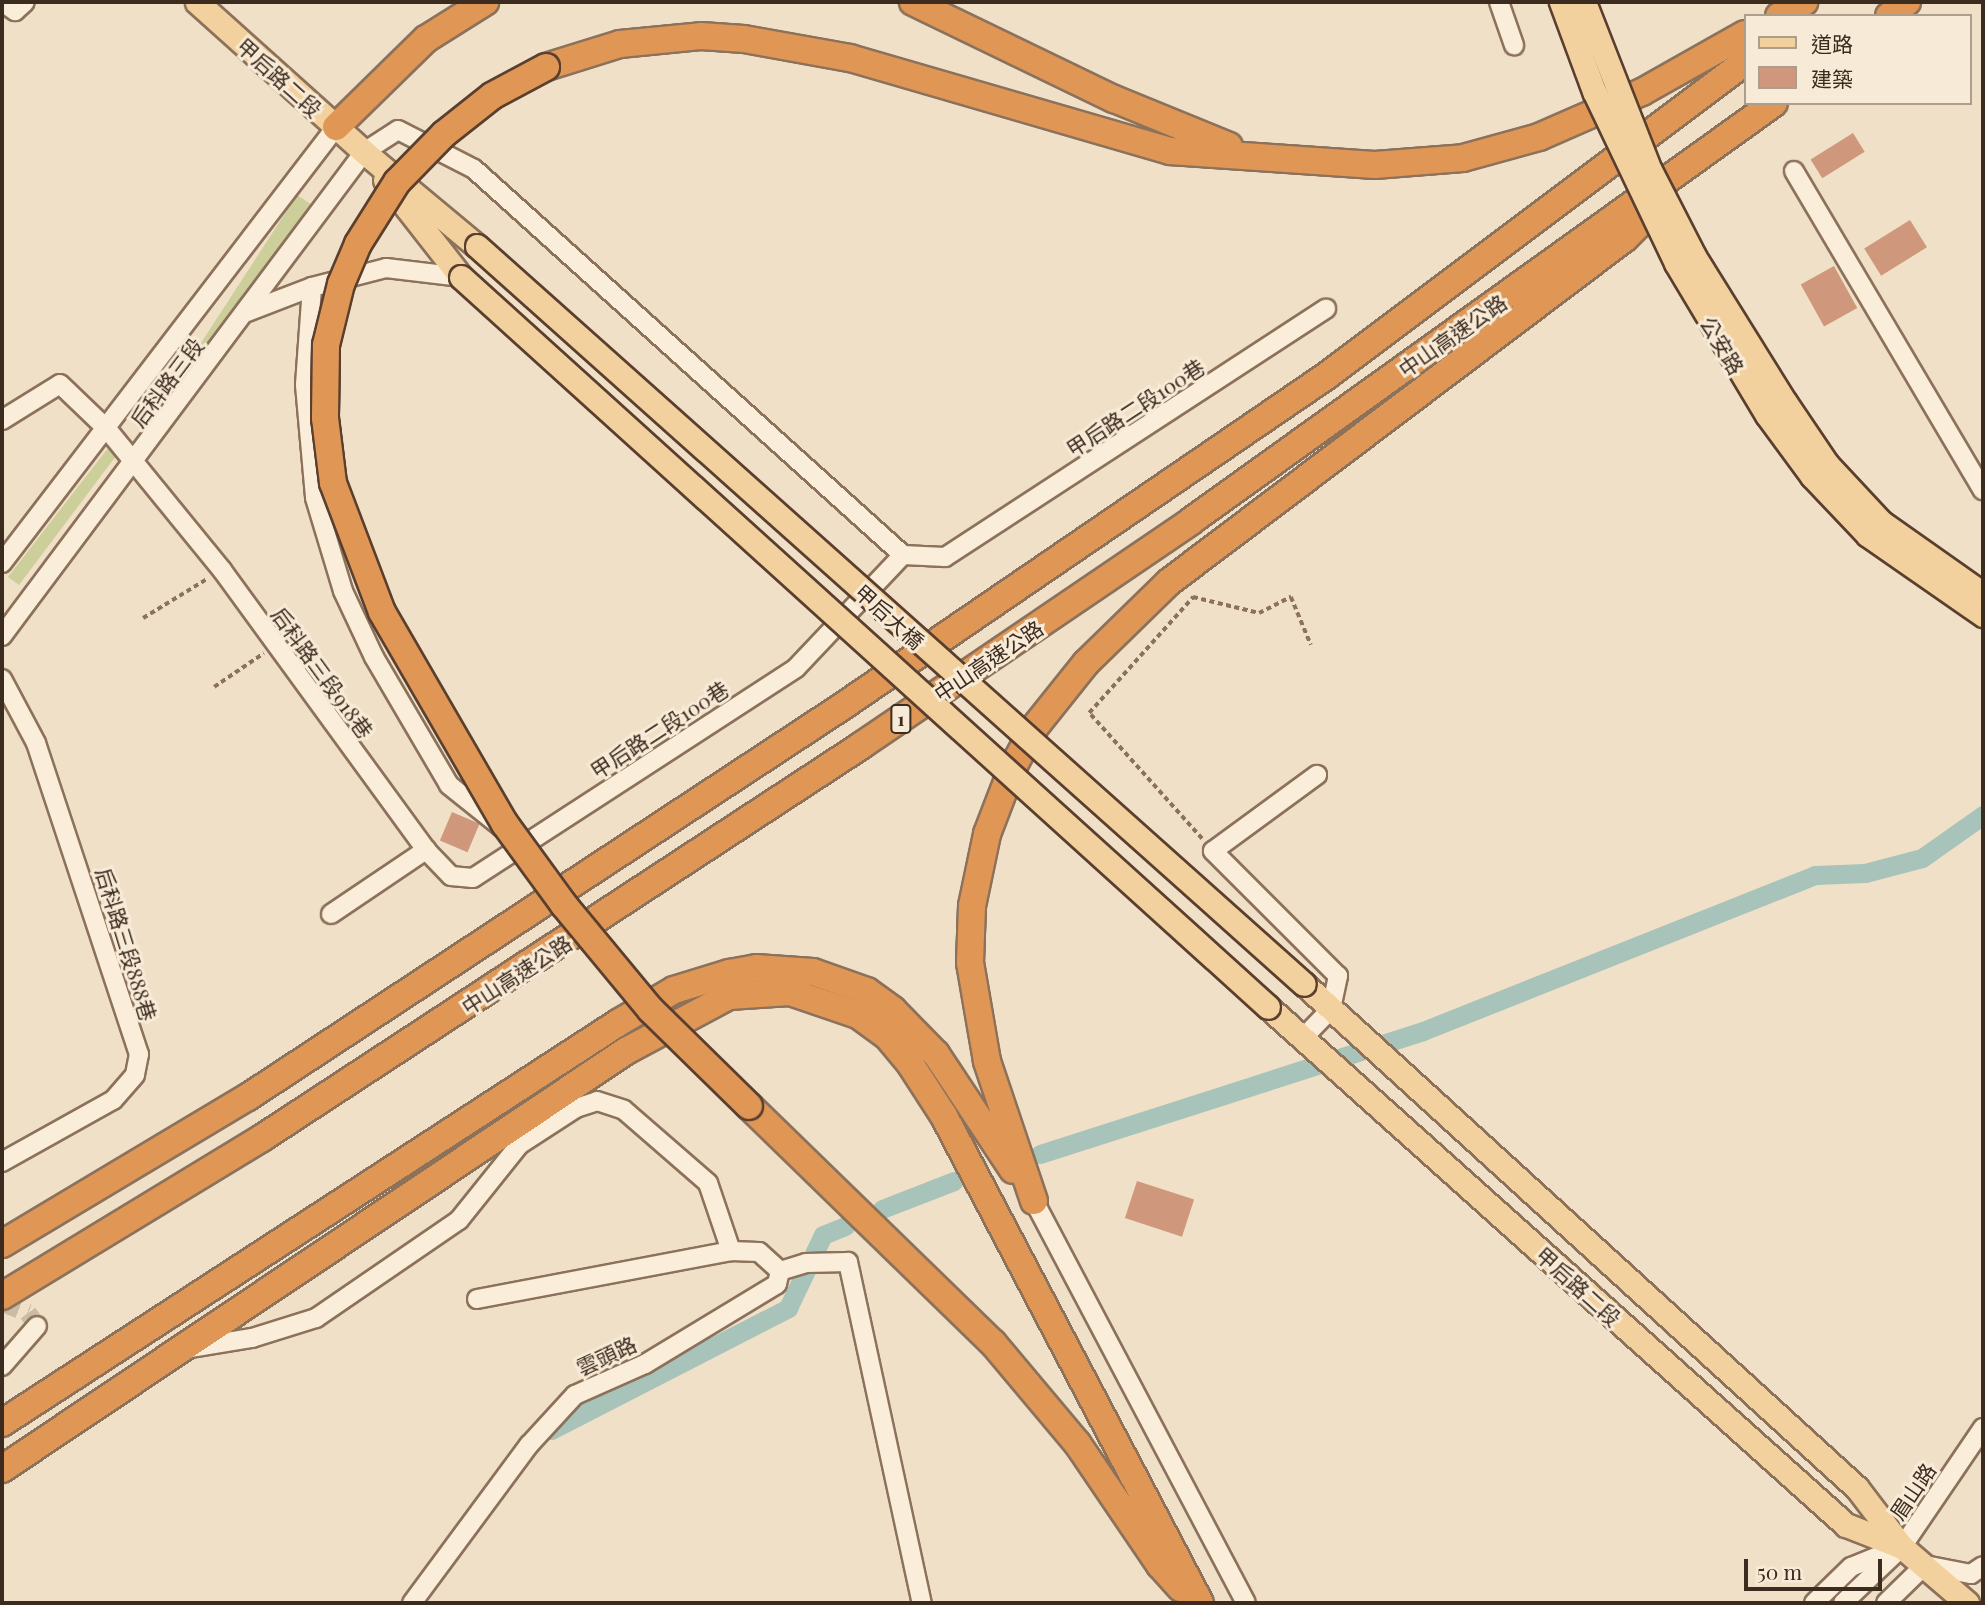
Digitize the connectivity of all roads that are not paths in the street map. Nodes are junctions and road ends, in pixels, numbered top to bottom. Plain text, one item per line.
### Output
1 (2, 2) edge
2 (25, 2) edge
3 (197, 2) edge
4 (485, 2) edge
5 (913, 2) edge
6 (1499, 2) edge
7 (1561, 2) edge
8 (1584, 2) edge
9 (1804, 2) edge
10 (1822, 2) edge
11 (1907, 2) edge
12 (1783, 14) edge
13 (1807, 14) edge
14 (1892, 14) edge
15 (1744, 35) edge
16 (1514, 45) dead end
17 (1744, 63) edge
18 (1771, 105) edge
19 (336, 127) junction
20 (364, 152) junction
21 (1710, 152) junction
22 (1260, 158) junction
23 (1794, 171) dead end
24 (477, 246) joint
25 (461, 277) junction
26 (312, 287) junction
27 (1326, 309) dead end
28 (247, 312) junction
29 (2, 420) edge
30 (107, 429) junction
31 (136, 461) junction
32 (1983, 490) edge
33 (903, 555) junction
34 (2, 563) edge
35 (1983, 593) edge
36 (1983, 615) edge
37 (2, 636) edge
38 (2, 679) edge
39 (1317, 775) dead end
40 (524, 843) junction
41 (426, 850) junction
42 (331, 914) dead end
43 (1304, 984) joint
44 (1268, 1007) joint
45 (1331, 1009) junction
46 (1303, 1038) junction
47 (2, 1162) edge
48 (1034, 1201) junction
49 (2, 1244) edge
50 (731, 1251) junction
51 (780, 1271) junction
52 (2, 1296) edge
53 (477, 1299) dead end
54 (37, 1326) dead end
55 (178, 1350) junction
56 (2, 1366) edge
57 (2, 1423) edge
58 (1983, 1429) edge
59 (2, 1469) edge
60 (1902, 1547) junction
61 (1925, 1565) junction
62 (1983, 1566) edge
63 (412, 1603) edge
64 (922, 1603) edge
65 (1198, 1603) edge
66 (1246, 1603) edge
67 (1814, 1603) edge
68 (1843, 1603) edge
69 (1886, 1603) edge
70 (1967, 1603) edge

1 - 2 street
3 - 19 main road, 甲后路二段
4 - 19 highway
5 - 22 highway
6 - 16 street
7 - 36 main road, 公安路, bridge
8 - 35 main road, 公安路, bridge
9 - 12 highway
10 - 13 highway
11 - 14 highway
15 - 22 highway
17 - 49 highway, 中山高速公路 / 1
18 - 21 highway, 中山高速公路 / 1
19 - 20 main road, 甲后路二段
19 - 30 street, 后科路三段
20 - 24 main road, 甲后路二段
20 - 25 main road, 甲后路二段
20 - 28 street, 后科路三段
20 - 33 street
21 - 48 highway
21 - 52 highway, 中山高速公路 / 1
22 - 65 highway, bridge
23 - 32 street
24 - 43 main road, 甲后大橋, bridge
25 - 26 street
25 - 44 main road, 甲后大橋, bridge
26 - 28 street
26 - 40 street
27 - 33 street, 甲后路二段100巷
28 - 31 street, 后科路三段
29 - 30 street, 后科路三段918巷
30 - 31 street, 后科路三段918巷
30 - 34 street, 后科路三段
31 - 37 street, 后科路三段
31 - 41 street, 后科路三段918巷
33 - 40 street, 甲后路二段100巷
38 - 47 street, 后科路三段888巷
39 - 45 street
40 - 41 street, 后科路三段918巷
41 - 42 street
43 - 45 main road, 甲后路二段
44 - 46 main road, 甲后路二段
45 - 46 street
45 - 60 main road, 甲后路二段
46 - 60 main road, 甲后路二段
48 - 57 highway
48 - 66 street
50 - 51 street
50 - 53 street
50 - 55 street
51 - 63 street, 雲頭路
51 - 64 street
54 - 56 street
55 - 59 highway
55 - 65 highway
58 - 60 street, 眉山路
60 - 61 main road, 甲后路二段
60 - 67 street
60 - 68 street, 眉山路
61 - 62 street
61 - 69 street
61 - 70 main road, 甲后路二段

